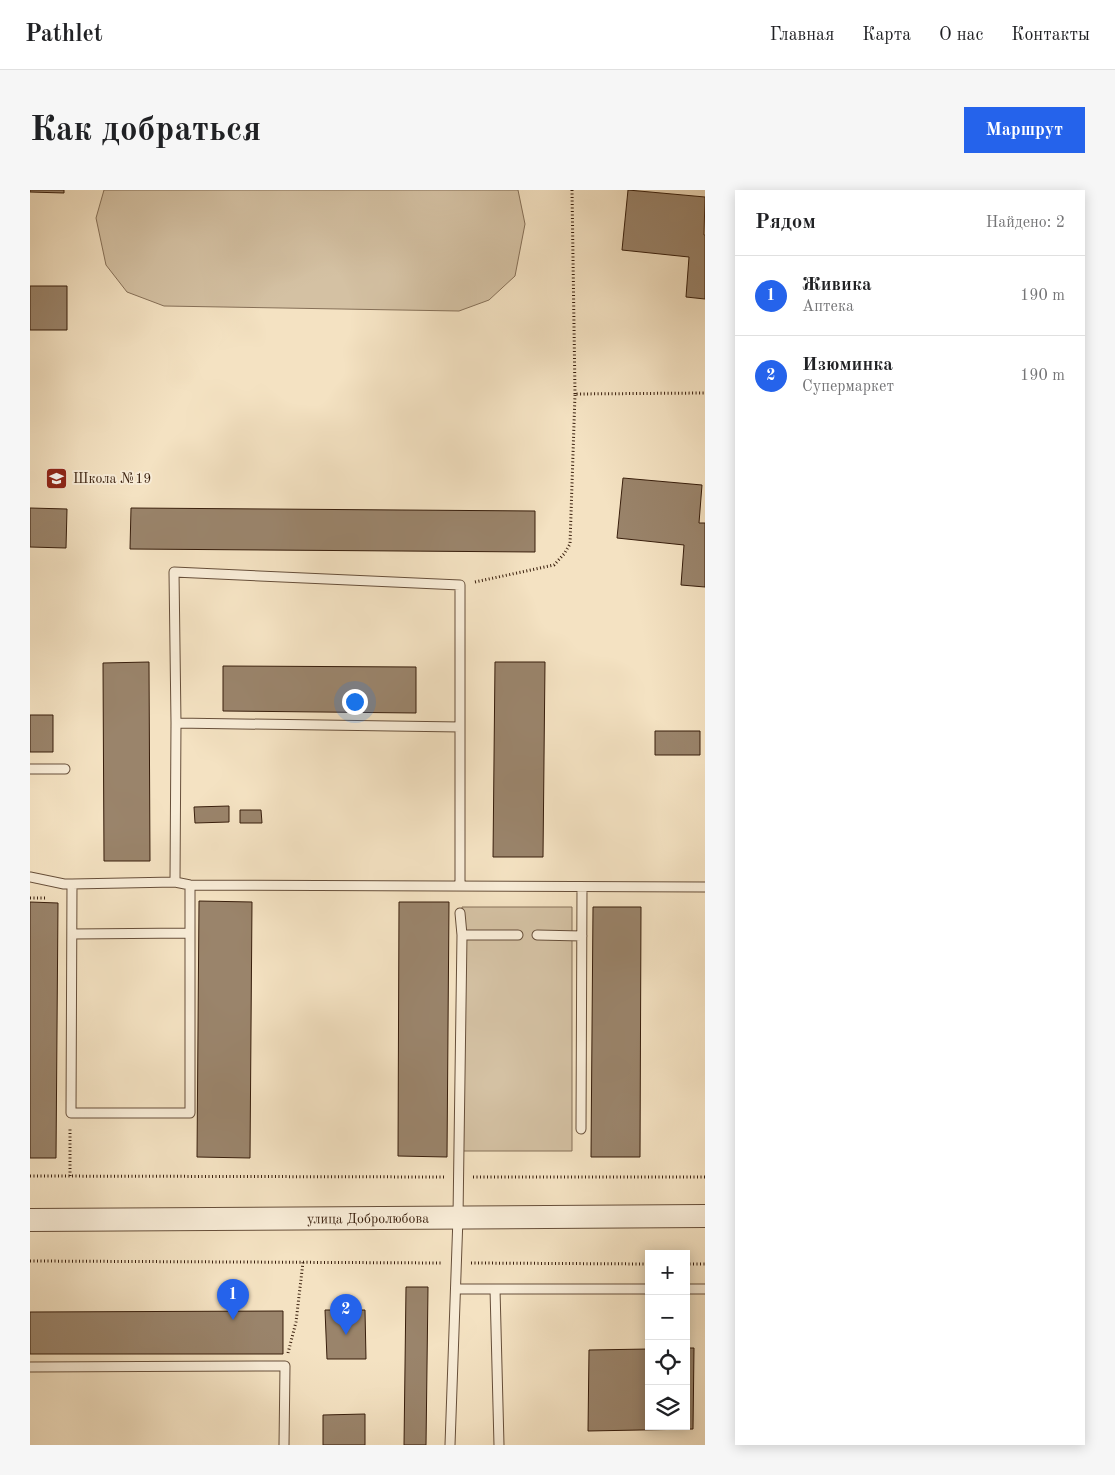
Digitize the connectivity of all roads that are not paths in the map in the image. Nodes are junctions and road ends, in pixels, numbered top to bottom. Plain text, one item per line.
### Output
1 (176, 723) junction
2 (460, 727) junction
3 (30, 769) edge
4 (65, 769) dead end
5 (30, 877) edge
6 (175, 882) junction
7 (72, 884) junction
8 (190, 885) junction
9 (460, 886) junction
10 (582, 886) junction
11 (705, 887) edge
12 (460, 913) dead end
13 (190, 933) junction
14 (72, 934) junction
15 (462, 935) junction
16 (537, 935) dead end
17 (518, 936) dead end
18 (582, 936) junction
19 (581, 1129) dead end
20 (458, 1216) junction
21 (705, 1216) edge
22 (30, 1220) edge
23 (456, 1288) junction
24 (495, 1289) junction
25 (645, 1289) edge
26 (690, 1289) edge
27 (705, 1289) edge
28 (30, 1367) edge
29 (284, 1445) edge
30 (450, 1445) edge
31 (498, 1445) edge

1 - 2 lane
1 - 2 lane
1 - 6 lane
2 - 9 lane
3 - 4 lane
5 - 7 lane
6 - 7 lane
6 - 8 lane
7 - 14 lane
8 - 9 lane
8 - 13 lane
9 - 10 lane
10 - 11 lane
10 - 18 lane
12 - 15 lane
13 - 14 lane
13 - 14 lane
15 - 17 lane
15 - 20 lane
16 - 18 lane
18 - 19 lane
20 - 21 street, улица Добролюбова
20 - 22 street, улица Добролюбова
20 - 23 lane
23 - 24 lane
23 - 30 lane
24 - 25 lane
24 - 31 lane
26 - 27 lane
28 - 29 lane

